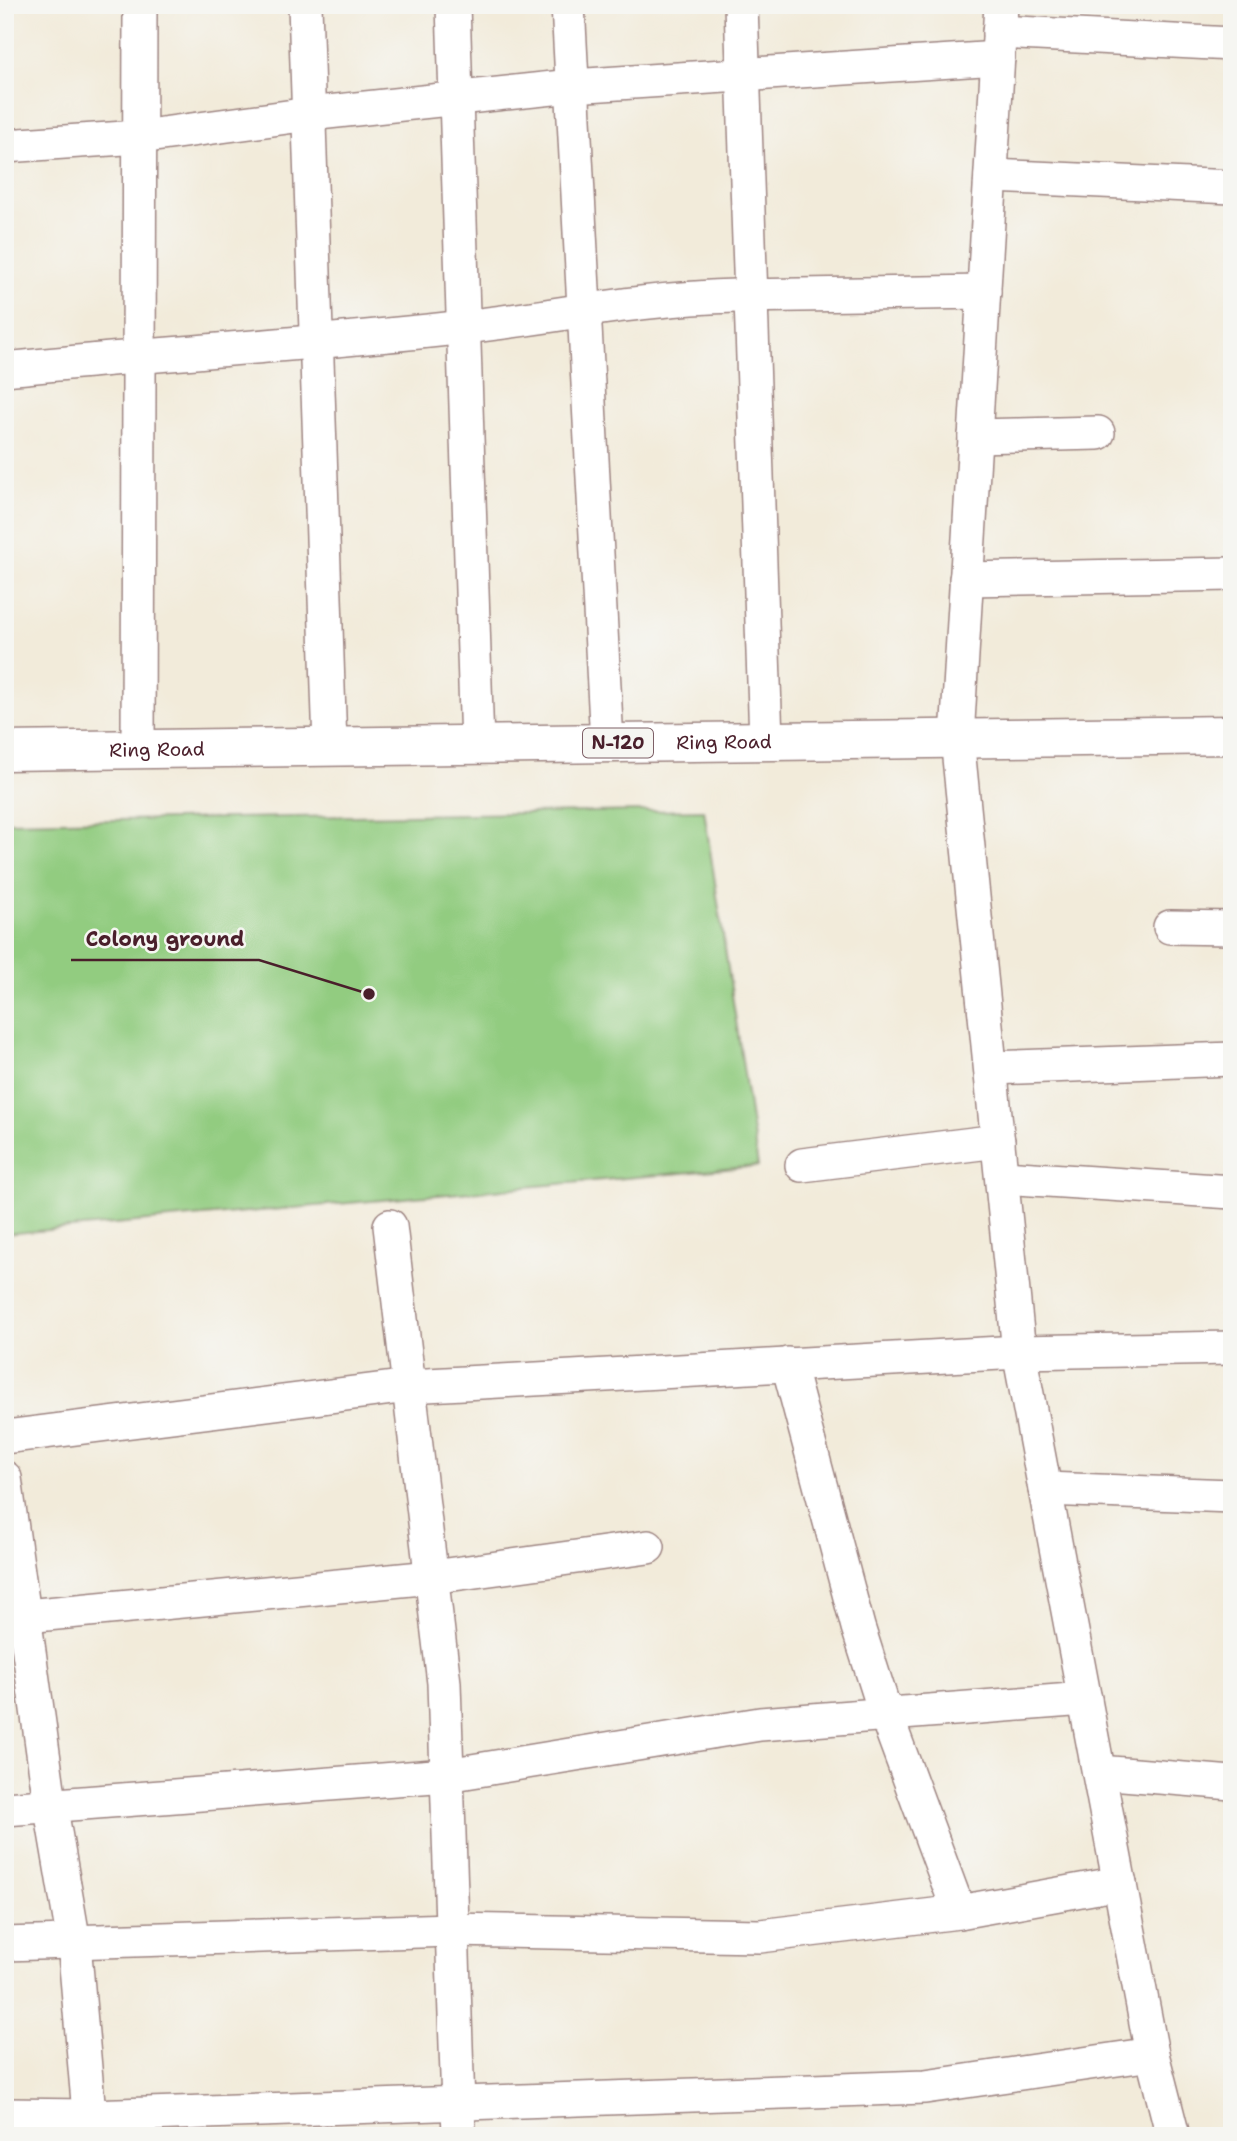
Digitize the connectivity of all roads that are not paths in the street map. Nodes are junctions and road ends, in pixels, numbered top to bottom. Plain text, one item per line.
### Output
1 (140, 5) edge
2 (305, 5) edge
3 (453, 5) edge
4 (568, 5) edge
5 (741, 5) edge
6 (999, 32) edge
7 (1232, 44) edge
8 (743, 74) junction
9 (572, 86) junction
10 (456, 99) junction
11 (309, 114) junction
12 (140, 137) junction
13 (5, 146) edge
14 (991, 176) junction
15 (1232, 187) edge
16 (984, 292) junction
17 (751, 297) junction
18 (584, 310) junction
19 (463, 327) junction
20 (317, 343) junction
21 (139, 355) junction
22 (5, 369) edge
23 (1098, 433) dead end
24 (975, 436) junction
25 (1232, 574) edge
26 (966, 579) junction
27 (1232, 735) edge
28 (957, 738) junction
29 (766, 740) junction
30 (607, 743) junction
31 (477, 744) junction
32 (330, 746) junction
33 (138, 749) junction
34 (5, 751) edge
35 (1170, 927) dead end
36 (1232, 928) edge
37 (1232, 1059) edge
38 (991, 1068) junction
39 (998, 1141) junction
40 (802, 1165) dead end
41 (1002, 1177) junction
42 (1232, 1192) edge
43 (390, 1226) dead end
44 (1232, 1348) edge
45 (1019, 1352) junction
46 (788, 1364) junction
47 (409, 1386) junction
48 (5, 1437) edge
49 (5, 1478) edge
50 (1045, 1489) junction
51 (1232, 1496) edge
52 (648, 1547) dead end
53 (432, 1577) junction
54 (15, 1617) edge
55 (1085, 1699) junction
56 (886, 1715) junction
57 (1099, 1772) junction
58 (446, 1775) junction
59 (1232, 1783) edge
60 (50, 1803) junction
61 (5, 1809) edge
62 (1121, 1883) junction
63 (959, 1912) junction
64 (452, 1930) junction
65 (74, 1943) junction
66 (5, 1944) edge
67 (1153, 2054) junction
68 (457, 2101) junction
69 (5, 2115) edge
70 (90, 2126) edge
71 (459, 2136) edge
72 (1173, 2136) edge

1 - 12 street
2 - 11 street
3 - 10 street
4 - 9 street
5 - 8 street
6 - 7 street
6 - 8 street
6 - 14 street
8 - 9 street
8 - 17 street
9 - 10 street
9 - 18 street
10 - 11 street
10 - 19 street
11 - 12 street
11 - 20 street
12 - 13 street
12 - 21 street
14 - 15 street
14 - 16 street
16 - 17 street
16 - 24 street
17 - 18 street
17 - 29 street
18 - 19 street
18 - 30 street
19 - 20 street
19 - 31 street
20 - 21 street
20 - 32 street
21 - 22 street
21 - 33 street
23 - 24 street
24 - 26 street
25 - 26 street
26 - 28 street
27 - 28 highway, Ring Road / N-120
28 - 29 highway, Ring Road / N-120
28 - 38 street
29 - 30 highway, Ring Road / N-120
30 - 31 highway, Ring Road / N-120
31 - 32 highway, Ring Road / N-120
32 - 33 highway, Ring Road / N-120
33 - 34 highway, Ring Road / N-120
35 - 36 street
37 - 38 street
38 - 39 street
39 - 40 street
39 - 41 street
41 - 42 street
41 - 45 street
43 - 47 street
44 - 45 street
45 - 46 street
45 - 50 street
46 - 47 street
46 - 56 street
47 - 48 street
47 - 53 street
49 - 54 street
50 - 51 street
50 - 55 street
52 - 53 street
53 - 54 street
53 - 58 street
54 - 60 street
55 - 56 street
55 - 57 street
56 - 58 street
56 - 63 street
57 - 59 street
57 - 62 street
58 - 60 street
58 - 64 street
60 - 61 street
60 - 65 street
62 - 63 street
62 - 67 street
63 - 64 street
64 - 65 street
64 - 68 street
65 - 66 street
65 - 70 street
67 - 68 street
67 - 72 street
68 - 70 street
68 - 71 street
69 - 70 street

